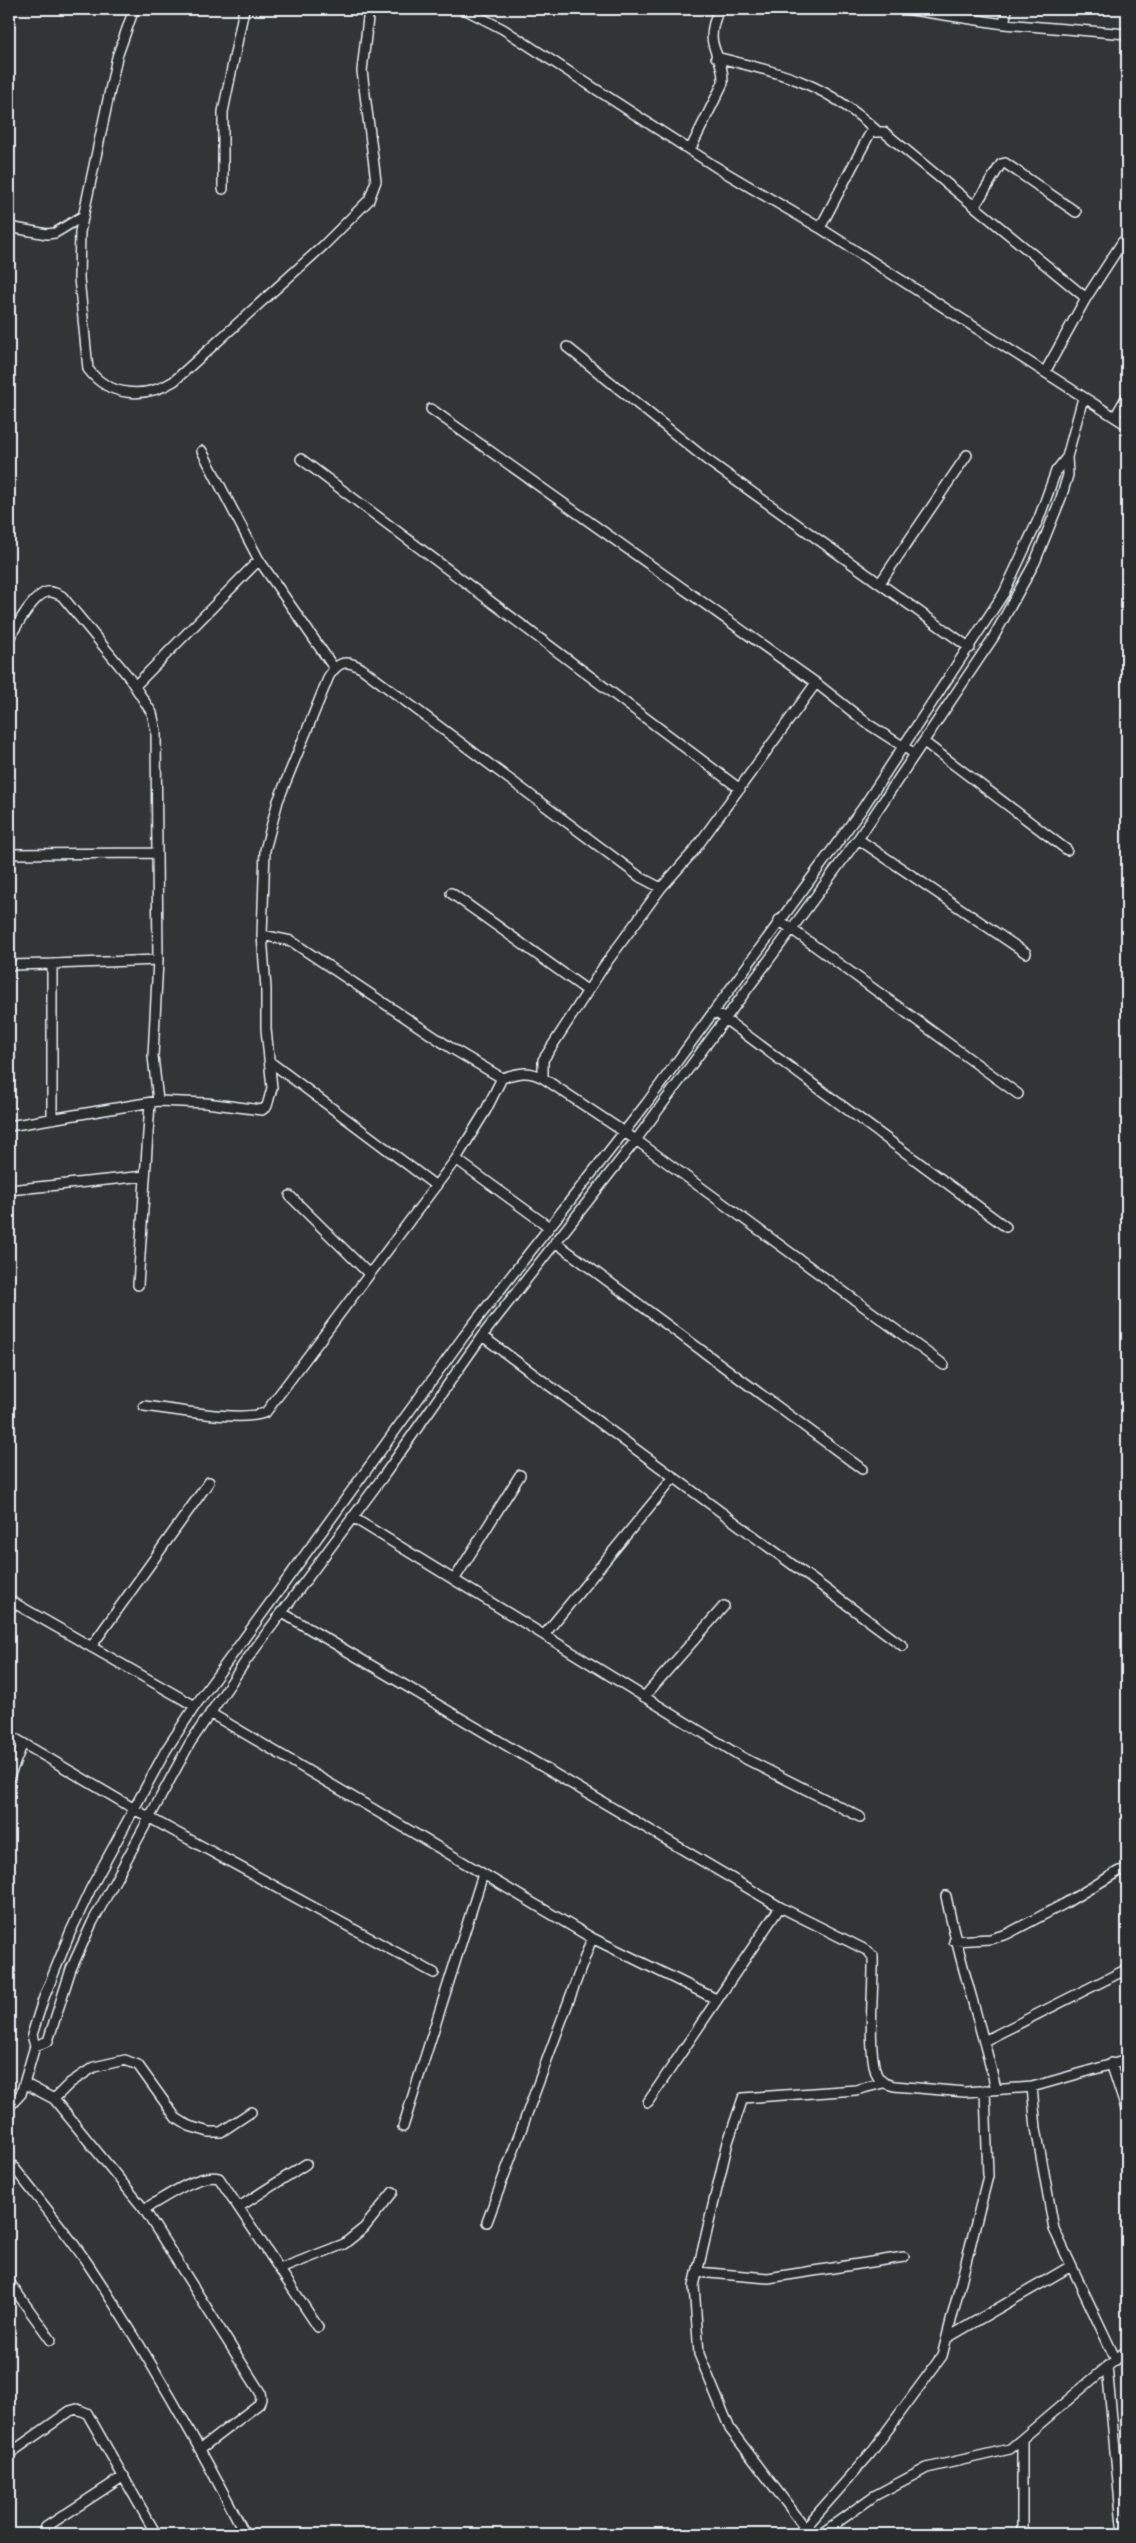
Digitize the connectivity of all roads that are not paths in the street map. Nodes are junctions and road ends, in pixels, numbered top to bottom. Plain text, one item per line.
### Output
1 (134, 9) edge
2 (244, 9) edge
3 (369, 9) edge
4 (464, 9) edge
5 (719, 9) edge
6 (906, 9) edge
7 (1007, 9) edge
8 (1004, 24) junction
9 (1127, 34) edge
10 (716, 57) junction
11 (877, 131) junction
12 (690, 150) junction
13 (223, 189) dead end
14 (975, 206) junction
15 (1076, 212) dead end
16 (83, 216) junction
17 (9, 227) edge
18 (820, 228) junction
19 (1122, 241) dead end
20 (1086, 298) junction
21 (567, 347) dead end
22 (1045, 372) junction
23 (1127, 396) edge
24 (1083, 398) junction
25 (431, 409) dead end
26 (1115, 417) junction
27 (1127, 425) edge
28 (202, 451) dead end
29 (967, 455) dead end
30 (1067, 457) junction
31 (301, 459) dead end
32 (259, 560) junction
33 (880, 583) junction
34 (9, 638) edge
35 (970, 648) junction
36 (334, 668) junction
37 (816, 683) junction
38 (135, 686) junction
39 (924, 742) junction
40 (903, 747) junction
41 (915, 754) junction
42 (740, 789) junction
43 (858, 839) junction
44 (1067, 850) dead end
45 (158, 853) junction
46 (9, 854) edge
47 (661, 888) junction
48 (451, 893) dead end
49 (779, 920) junction
50 (790, 928) junction
51 (262, 934) junction
52 (1026, 953) dead end
53 (158, 960) junction
54 (52, 964) junction
55 (9, 965) edge
56 (588, 991) junction
57 (714, 1011) junction
58 (726, 1019) junction
59 (269, 1061) junction
60 (502, 1078) junction
61 (543, 1078) junction
62 (1018, 1094) dead end
63 (154, 1102) junction
64 (52, 1119) junction
65 (9, 1126) edge
66 (623, 1134) junction
67 (636, 1140) junction
68 (456, 1159) junction
69 (145, 1176) junction
70 (436, 1186) junction
71 (9, 1190) edge
72 (290, 1196) dead end
73 (549, 1227) junction
74 (1006, 1227) dead end
75 (555, 1242) junction
76 (369, 1274) junction
77 (138, 1285) dead end
78 (482, 1336) junction
79 (944, 1365) dead end
80 (144, 1406) dead end
81 (862, 1469) dead end
82 (520, 1475) dead end
83 (674, 1477) junction
84 (209, 1482) dead end
85 (355, 1487) junction
86 (368, 1497) junction
87 (352, 1517) junction
88 (454, 1580) junction
89 (9, 1600) edge
90 (724, 1606) dead end
91 (281, 1612) junction
92 (544, 1635) junction
93 (903, 1646) dead end
94 (91, 1647) junction
95 (233, 1653) junction
96 (245, 1662) junction
97 (644, 1697) junction
98 (195, 1706) junction
99 (210, 1713) junction
100 (9, 1735) edge
101 (23, 1743) junction
102 (9, 1777) edge
103 (135, 1808) junction
104 (148, 1817) junction
105 (860, 1817) dead end
106 (1127, 1869) edge
107 (483, 1874) junction
108 (946, 1896) dead end
109 (780, 1907) junction
110 (78, 1914) junction
111 (92, 1923) junction
112 (592, 1938) junction
113 (954, 1941) junction
114 (1127, 1969) edge
115 (434, 1973) dead end
116 (716, 1999) junction
117 (984, 2041) junction
118 (35, 2046) junction
119 (1127, 2060) edge
120 (1111, 2063) junction
121 (24, 2083) junction
122 (883, 2083) junction
123 (1032, 2087) junction
124 (985, 2090) junction
125 (996, 2090) junction
126 (54, 2099) junction
127 (648, 2102) dead end
128 (9, 2108) edge
129 (251, 2112) dead end
130 (1127, 2112) edge
131 (403, 2127) dead end
132 (9, 2161) edge
133 (306, 2164) dead end
134 (393, 2192) dead end
135 (239, 2207) junction
136 (144, 2209) junction
137 (488, 2222) dead end
138 (904, 2257) dead end
139 (1071, 2266) junction
140 (280, 2270) junction
141 (697, 2272) junction
142 (9, 2282) edge
143 (318, 2327) dead end
144 (947, 2338) junction
145 (51, 2340) dead end
146 (1127, 2350) edge
147 (1116, 2360) junction
148 (1107, 2366) junction
149 (1022, 2439) junction
150 (200, 2449) junction
151 (9, 2454) edge
152 (124, 2476) junction
153 (1122, 2525) dead end
154 (808, 2531) edge
155 (42, 2534) edge
156 (156, 2534) edge
157 (245, 2534) edge
158 (821, 2534) edge
159 (1022, 2534) edge

1 - 16 street
2 - 13 street
3 - 16 street
4 - 12 street
5 - 10 street
6 - 8 street
7 - 8 street
8 - 9 street
10 - 11 street
10 - 12 street
11 - 14 street
11 - 18 street
12 - 18 street
14 - 15 street
14 - 20 street
16 - 17 street
18 - 22 street
19 - 20 street
20 - 22 street
21 - 33 street
22 - 24 street
23 - 26 street
24 - 26 street
24 - 30 street
25 - 37 street
26 - 27 street
28 - 32 street
29 - 33 street
30 - 35 street
30 - 39 street
31 - 42 street
32 - 36 street
32 - 38 street
33 - 35 street
34 - 38 street
35 - 40 street
36 - 47 street
36 - 51 street
37 - 40 street
37 - 42 street
38 - 45 street
39 - 41 street
39 - 44 street
40 - 41 street
40 - 49 street
41 - 43 street
42 - 47 street
43 - 50 street
43 - 52 street
45 - 46 street
45 - 53 street
47 - 56 street
48 - 56 street
49 - 50 street
49 - 57 street
50 - 58 street
50 - 62 street
51 - 59 street
51 - 60 street
53 - 54 street
53 - 63 street
54 - 55 street
54 - 64 street
56 - 61 street
57 - 58 street
57 - 66 street
58 - 67 street
58 - 74 street
59 - 63 street
59 - 70 street
60 - 61 street
60 - 68 street
61 - 66 street
63 - 64 street
63 - 69 street
64 - 65 street
66 - 67 street
66 - 73 street
67 - 75 street
67 - 79 street
68 - 70 street
68 - 73 street
69 - 71 street
69 - 77 street
70 - 76 street
72 - 76 street
73 - 85 street
75 - 78 street
75 - 81 street
76 - 80 street
78 - 83 street
78 - 86 street
82 - 88 street
83 - 92 street
83 - 93 street
84 - 94 street
85 - 86 street
85 - 95 street
86 - 87 street
87 - 88 street
87 - 91 street
88 - 92 street
89 - 94 street
90 - 97 street
91 - 96 street
91 - 109 street
92 - 97 street
94 - 98 street
95 - 96 street
95 - 98 street
96 - 99 street
97 - 105 street
98 - 103 street
99 - 104 street
99 - 107 street
100 - 101 street
101 - 102 street
101 - 103 street
103 - 104 street
103 - 110 street
104 - 111 street
104 - 115 street
106 - 113 street
107 - 112 street
107 - 131 street
108 - 113 street
109 - 116 street
109 - 122 street
110 - 111 street
110 - 118 street
111 - 118 street
112 - 116 street
112 - 137 street
113 - 117 street
114 - 117 street
116 - 127 street
117 - 125 street
118 - 121 street
119 - 120 street
120 - 123 street
120 - 130 street
121 - 126 street
121 - 128 street
122 - 124 street
122 - 141 street
123 - 125 street
123 - 139 street
124 - 125 street
124 - 144 street
126 - 129 street
126 - 136 street
132 - 150 street
133 - 135 street
134 - 140 street
135 - 136 street
135 - 140 street
136 - 150 street
138 - 141 street
139 - 144 street
139 - 147 street
140 - 143 street
141 - 154 street
142 - 145 street
144 - 154 street
146 - 147 street
147 - 148 street
148 - 149 street
148 - 153 street
149 - 158 street
149 - 159 street
150 - 157 street
151 - 152 street
152 - 155 street
152 - 156 street

